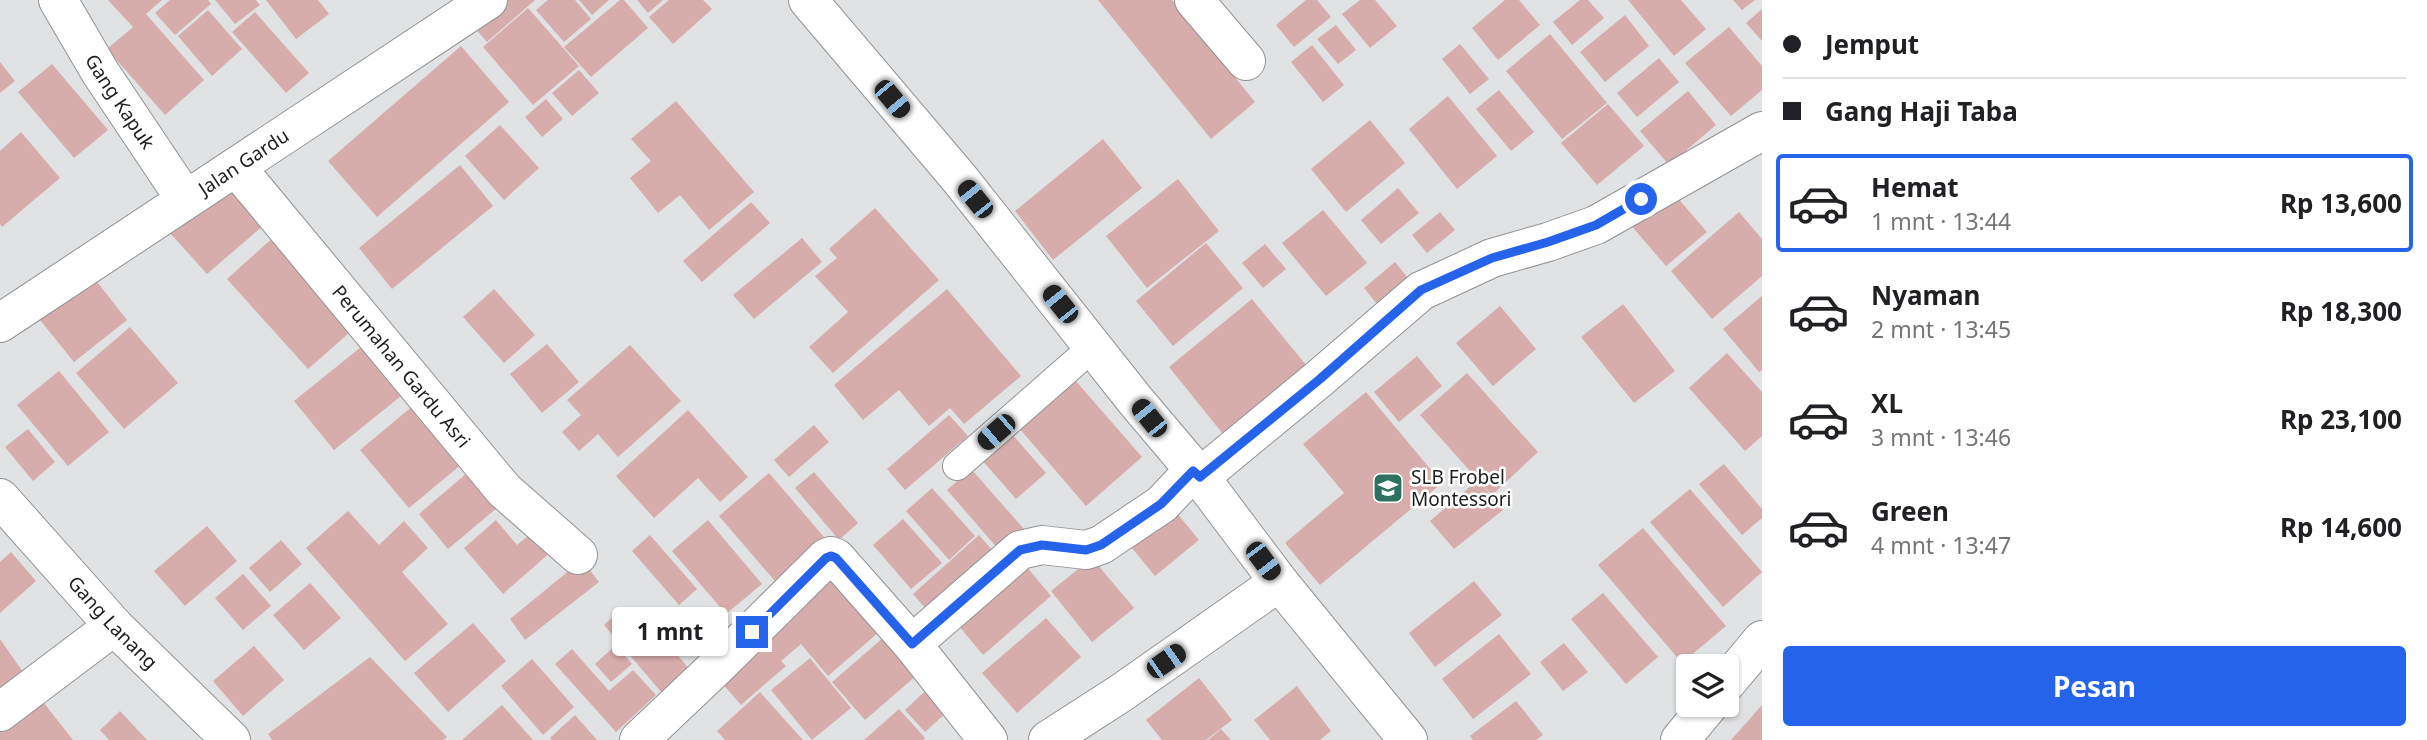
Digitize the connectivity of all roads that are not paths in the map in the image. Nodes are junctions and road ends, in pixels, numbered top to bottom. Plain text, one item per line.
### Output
1 (58, 0) edge
2 (488, 0) edge
3 (808, 0) edge
4 (1194, 0) edge
5 (1246, 61) dead end
6 (1762, 131) edge
7 (236, 167) junction
8 (185, 199) junction
9 (0, 323) edge
10 (1094, 346) junction
11 (957, 466) dead end
12 (1197, 474) junction
13 (0, 498) edge
14 (578, 555) dead end
15 (1279, 582) junction
16 (114, 626) junction
17 (1762, 640) edge
18 (912, 644) junction
19 (1739, 668) edge
20 (0, 712) edge
21 (1699, 717) edge
22 (231, 740) edge
23 (639, 740) edge
24 (988, 740) edge
25 (1048, 740) edge
26 (1408, 740) edge
27 (1680, 740) edge

1 - 8 street, Gang Kapuk
2 - 7 street, Jalan Gardu
3 - 10 street
4 - 5 street
6 - 12 street
7 - 8 street, Jalan Gardu
7 - 14 street, Perumahan Gardu Asri
8 - 9 street, Jalan Gardu
10 - 11 lane
10 - 12 street
12 - 15 street
12 - 18 street
13 - 16 street, Gang Lanang
15 - 25 street
15 - 26 street
16 - 20 street
16 - 22 street, Gang Lanang
17 - 19 street
18 - 23 street
18 - 24 street
21 - 27 street

